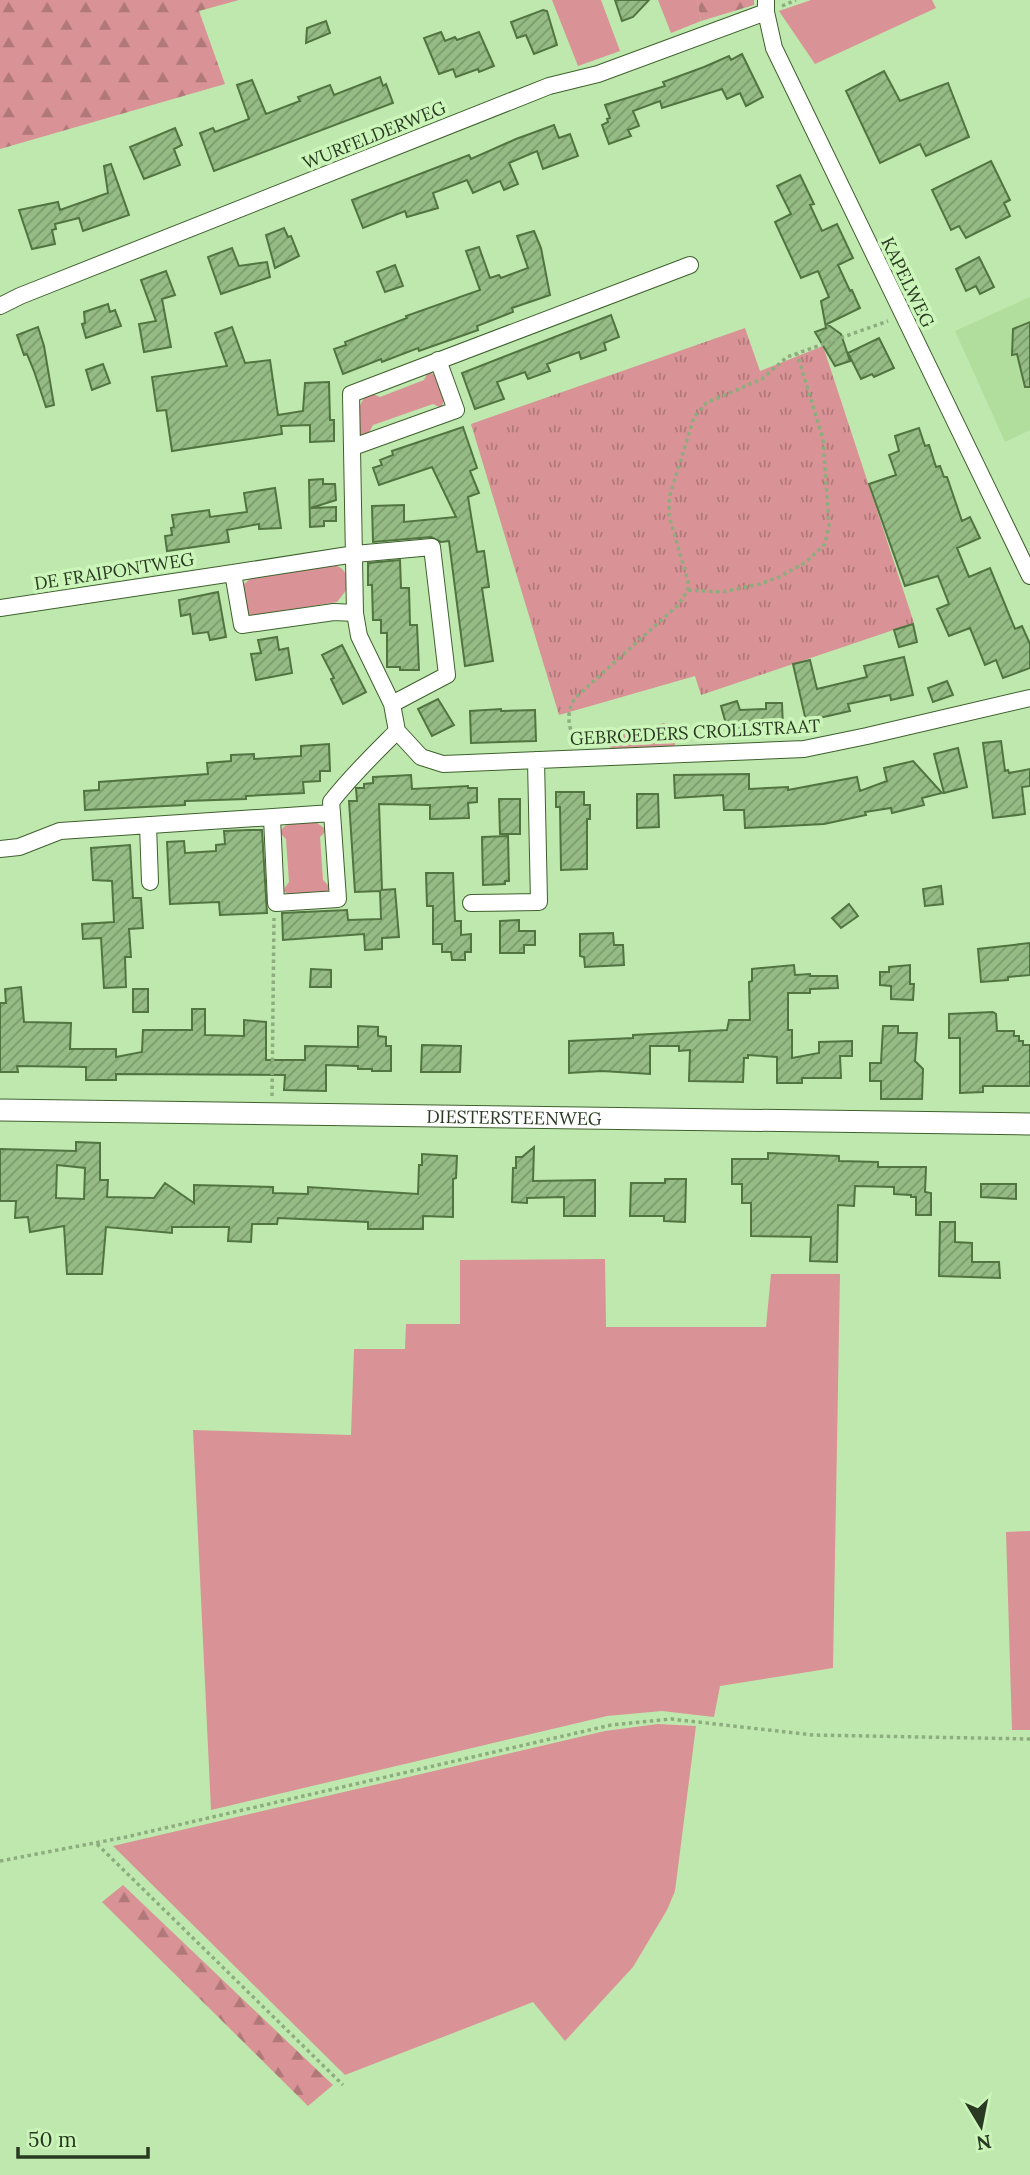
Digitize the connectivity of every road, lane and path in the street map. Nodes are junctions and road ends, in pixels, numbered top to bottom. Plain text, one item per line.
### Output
1 (766, 6) edge
2 (690, 265) dead end
3 (0, 306) edge
4 (903, 316) junction
5 (797, 354) junction
6 (438, 360) junction
7 (353, 447) junction
8 (355, 554) junction
9 (233, 573) junction
10 (1030, 576) edge
11 (688, 590) junction
12 (0, 608) edge
13 (355, 613) junction
14 (1030, 698) edge
15 (392, 704) junction
16 (397, 731) junction
17 (581, 758) junction
18 (536, 760) junction
19 (332, 813) junction
20 (272, 818) junction
21 (148, 825) junction
22 (0, 849) edge
23 (150, 882) dead end
24 (276, 902) junction
25 (471, 903) dead end
26 (0, 1111) edge
27 (271, 1115) junction
28 (1030, 1125) edge
29 (1030, 1739) edge
30 (96, 1843) junction
31 (0, 1861) edge
32 (343, 2085) dead end

1 - 3 street, WURFELDERWEG
1 - 4 street, KAPELWEG
2 - 6 street
4 - 5 path
4 - 10 street, KAPELWEG
5 - 11 path
5 - 11 path
6 - 7 street
6 - 7 street
7 - 8 street
8 - 9 street, DE FRAIPONTWEG
8 - 13 street
8 - 15 street
9 - 12 street, DE FRAIPONTWEG
9 - 13 street
11 - 17 path
13 - 15 street
14 - 17 street, GEBROEDERS CROLLSTRAAT
15 - 16 street
16 - 18 street, GEBROEDERS CROLLSTRAAT
16 - 19 street
17 - 18 street, GEBROEDERS CROLLSTRAAT
18 - 25 street
19 - 20 street
19 - 24 street
20 - 21 street
20 - 24 street
21 - 22 street
21 - 23 street
24 - 27 path
26 - 27 main road, DIESTERSTEENWEG
27 - 28 main road, DIESTERSTEENWEG
29 - 30 path
30 - 31 path
30 - 32 path

